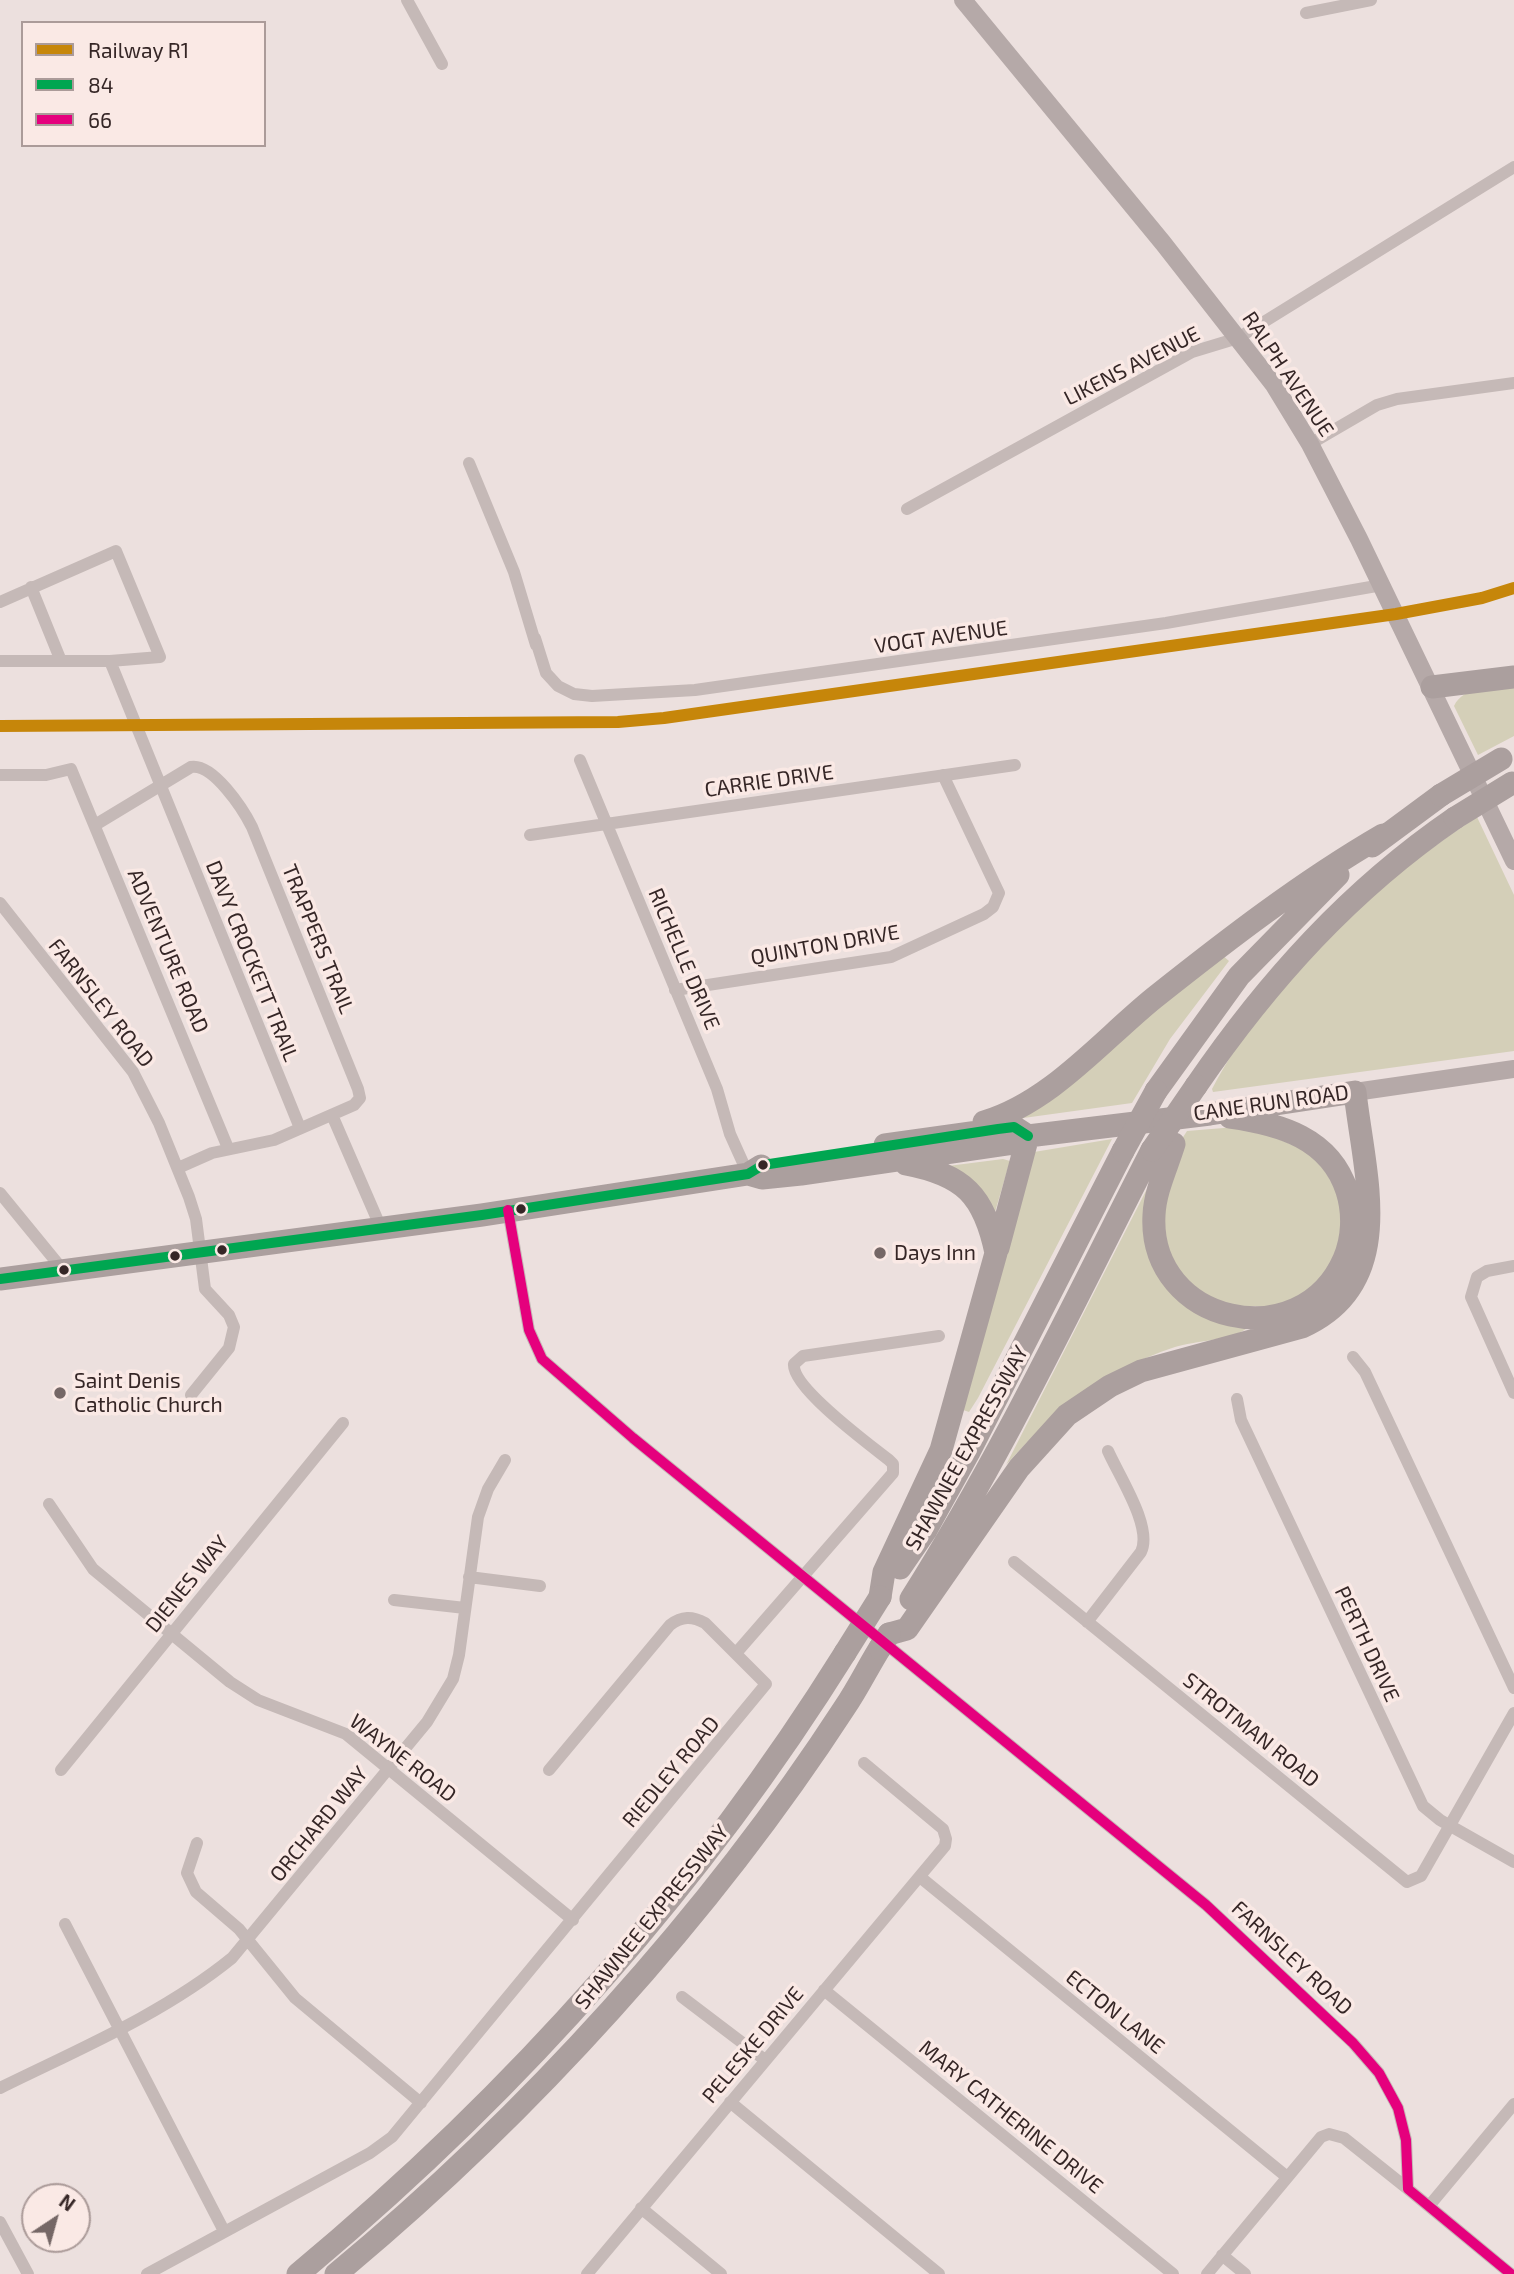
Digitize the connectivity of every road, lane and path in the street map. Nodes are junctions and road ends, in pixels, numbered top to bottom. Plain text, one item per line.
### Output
1 (407, 0) edge
2 (963, 0) edge
3 (1371, 0) edge
4 (1306, 13) dead end
5 (442, 64) dead end
6 (1514, 167) edge
7 (1238, 338) junction
8 (1514, 383) edge
9 (1310, 444) junction
10 (470, 463) dead end
11 (907, 509) dead end
12 (1382, 585) junction
13 (31, 587) junction
14 (0, 602) edge
15 (535, 638) junction
16 (0, 661) edge
17 (61, 661) junction
18 (110, 661) junction
19 (1514, 677) edge
20 (1432, 687) junction
21 (545, 690) dead end
22 (1508, 756) edge
23 (580, 760) dead end
24 (1014, 765) dead end
25 (0, 775) edge
26 (943, 775) junction
27 (1513, 782) edge
28 (160, 786) junction
29 (607, 824) junction
30 (94, 825) junction
31 (530, 835) dead end
32 (1383, 835) junction
33 (1514, 862) edge
34 (0, 903) edge
35 (676, 990) junction
36 (1514, 1069) edge
37 (1355, 1092) junction
38 (1209, 1114) junction
39 (332, 1115) junction
40 (300, 1128) junction
41 (1028, 1136) junction
42 (928, 1138) junction
43 (1163, 1147) junction
44 (228, 1149) junction
45 (886, 1160) junction
46 (178, 1168) junction
47 (748, 1174) junction
48 (0, 1193) edge
49 (508, 1210) junction
50 (380, 1228) junction
51 (201, 1251) junction
52 (996, 1253) junction
53 (1514, 1266) edge
54 (63, 1270) junction
55 (0, 1279) edge
56 (939, 1336) dead end
57 (1353, 1356) dead end
58 (1514, 1393) edge
59 (191, 1395) dead end
60 (1237, 1399) dead end
61 (343, 1423) dead end
62 (1108, 1451) dead end
63 (505, 1460) dead end
64 (49, 1504) dead end
65 (1014, 1562) dead end
66 (803, 1576) junction
67 (469, 1577) junction
68 (540, 1586) dead end
69 (880, 1597) junction
70 (394, 1600) dead end
71 (465, 1608) junction
72 (1087, 1622) junction
73 (171, 1634) junction
74 (889, 1634) junction
75 (737, 1652) junction
76 (1514, 1688) edge
77 (1514, 1713) edge
78 (864, 1763) dead end
79 (389, 1768) junction
80 (61, 1770) dead end
81 (549, 1770) dead end
82 (1450, 1826) junction
83 (197, 1843) dead end
84 (1514, 1862) edge
85 (920, 1877) junction
86 (573, 1920) junction
87 (65, 1924) dead end
88 (247, 1941) junction
89 (824, 1990) junction
90 (682, 1997) dead end
91 (119, 2029) junction
92 (765, 2060) junction
93 (0, 2088) edge
94 (730, 2102) junction
95 (421, 2103) junction
96 (1514, 2104) edge
97 (1287, 2177) junction
98 (1408, 2189) junction
99 (1429, 2206) junction
100 (641, 2208) junction
101 (0, 2222) edge
102 (224, 2231) junction
103 (1222, 2255) junction
104 (27, 2274) edge
105 (147, 2274) edge
106 (298, 2274) edge
107 (336, 2274) edge
108 (587, 2274) edge
109 (721, 2274) edge
110 (939, 2274) edge
111 (1173, 2274) edge
112 (1206, 2274) edge
113 (1245, 2274) edge
114 (1511, 2274) edge

1 - 5 street
2 - 7 street, RALPH AVENUE
3 - 4 street
6 - 7 street, LIKENS AVENUE
7 - 9 street, RALPH AVENUE
7 - 11 street, LIKENS AVENUE
8 - 9 street
9 - 12 street, RALPH AVENUE
10 - 15 street, VOGT AVENUE
12 - 15 street, VOGT AVENUE
12 - 20 street, RALPH AVENUE
13 - 14 street
13 - 17 street
13 - 18 street
15 - 21 street, VOGT AVENUE
16 - 17 street
17 - 18 street
18 - 28 street, DAVY CROCKETT TRAIL
19 - 20 highway
20 - 33 street, RALPH AVENUE
22 - 32 highway, SHAWNEE EXPRESSWAY, bridge
23 - 29 street, RICHELLE DRIVE
24 - 26 street, CARRIE DRIVE
25 - 30 street, ADVENTURE ROAD
26 - 29 street, CARRIE DRIVE
26 - 35 street, QUINTON DRIVE
27 - 43 highway, SHAWNEE EXPRESSWAY, bridge
28 - 30 street
28 - 39 street, TRAPPERS TRAIL
28 - 40 street, DAVY CROCKETT TRAIL
29 - 31 street, CARRIE DRIVE
29 - 35 street, RICHELLE DRIVE
30 - 44 street, ADVENTURE ROAD
32 - 42 highway
32 - 69 highway, SHAWNEE EXPRESSWAY, bridge
34 - 46 street, FARNSLEY ROAD
35 - 47 street, RICHELLE DRIVE
36 - 37 street, CANE RUN ROAD
37 - 38 highway, CANE RUN ROAD
37 - 74 highway
38 - 41 highway, CANE RUN ROAD
38 - 43 highway
39 - 40 street
39 - 50 street
40 - 44 street
41 - 42 highway, CANE RUN ROAD
41 - 45 highway, CANE RUN ROAD
41 - 52 highway
42 - 47 highway, CANE RUN ROAD
43 - 74 highway, SHAWNEE EXPRESSWAY
44 - 46 street
45 - 47 highway, CANE RUN ROAD
45 - 52 highway
46 - 51 street, FARNSLEY ROAD
47 - 49 highway, CANE RUN ROAD
48 - 54 street
49 - 50 highway, CANE RUN ROAD
49 - 66 street, FARNSLEY ROAD
50 - 51 highway, CANE RUN ROAD
51 - 54 highway, CANE RUN ROAD
51 - 59 street, FARNSLEY ROAD
52 - 69 highway
53 - 58 street
54 - 55 highway, CANE RUN ROAD
56 - 66 street
57 - 76 street
60 - 82 street, PERTH DRIVE
61 - 73 street, DIENES WAY
62 - 72 street
63 - 67 street, ORCHARD WAY
64 - 73 street, WAYNE ROAD
65 - 72 street, STROTMAN ROAD
66 - 75 street
66 - 98 street, FARNSLEY ROAD
67 - 68 street
67 - 71 street, ORCHARD WAY
69 - 106 highway, SHAWNEE EXPRESSWAY, bridge
70 - 71 street
71 - 79 street, ORCHARD WAY
72 - 82 street, STROTMAN ROAD
73 - 79 street, WAYNE ROAD
73 - 80 street, DIENES WAY
74 - 107 highway, SHAWNEE EXPRESSWAY, bridge
75 - 81 street
75 - 86 street, RIEDLEY ROAD
77 - 82 street
78 - 85 street, PELESKE DRIVE
79 - 86 street, WAYNE ROAD
79 - 88 street, ORCHARD WAY
82 - 84 street, PERTH DRIVE
83 - 88 street
85 - 89 street, PELESKE DRIVE
85 - 97 street, ECTON LANE
86 - 95 street, RIEDLEY ROAD
87 - 91 street
88 - 91 street, ORCHARD WAY
88 - 95 street
89 - 92 street, PELESKE DRIVE
89 - 111 street, MARY CATHERINE DRIVE
90 - 92 street
91 - 93 street, ORCHARD WAY
91 - 102 street
92 - 94 street, PELESKE DRIVE
94 - 100 street, PELESKE DRIVE
94 - 110 street
95 - 102 street, RIEDLEY ROAD
96 - 99 street
97 - 98 street
97 - 103 street
98 - 99 street
99 - 114 street
100 - 108 street, PELESKE DRIVE
100 - 109 street
101 - 104 street
102 - 105 street, RIEDLEY ROAD
103 - 112 street
103 - 113 street

